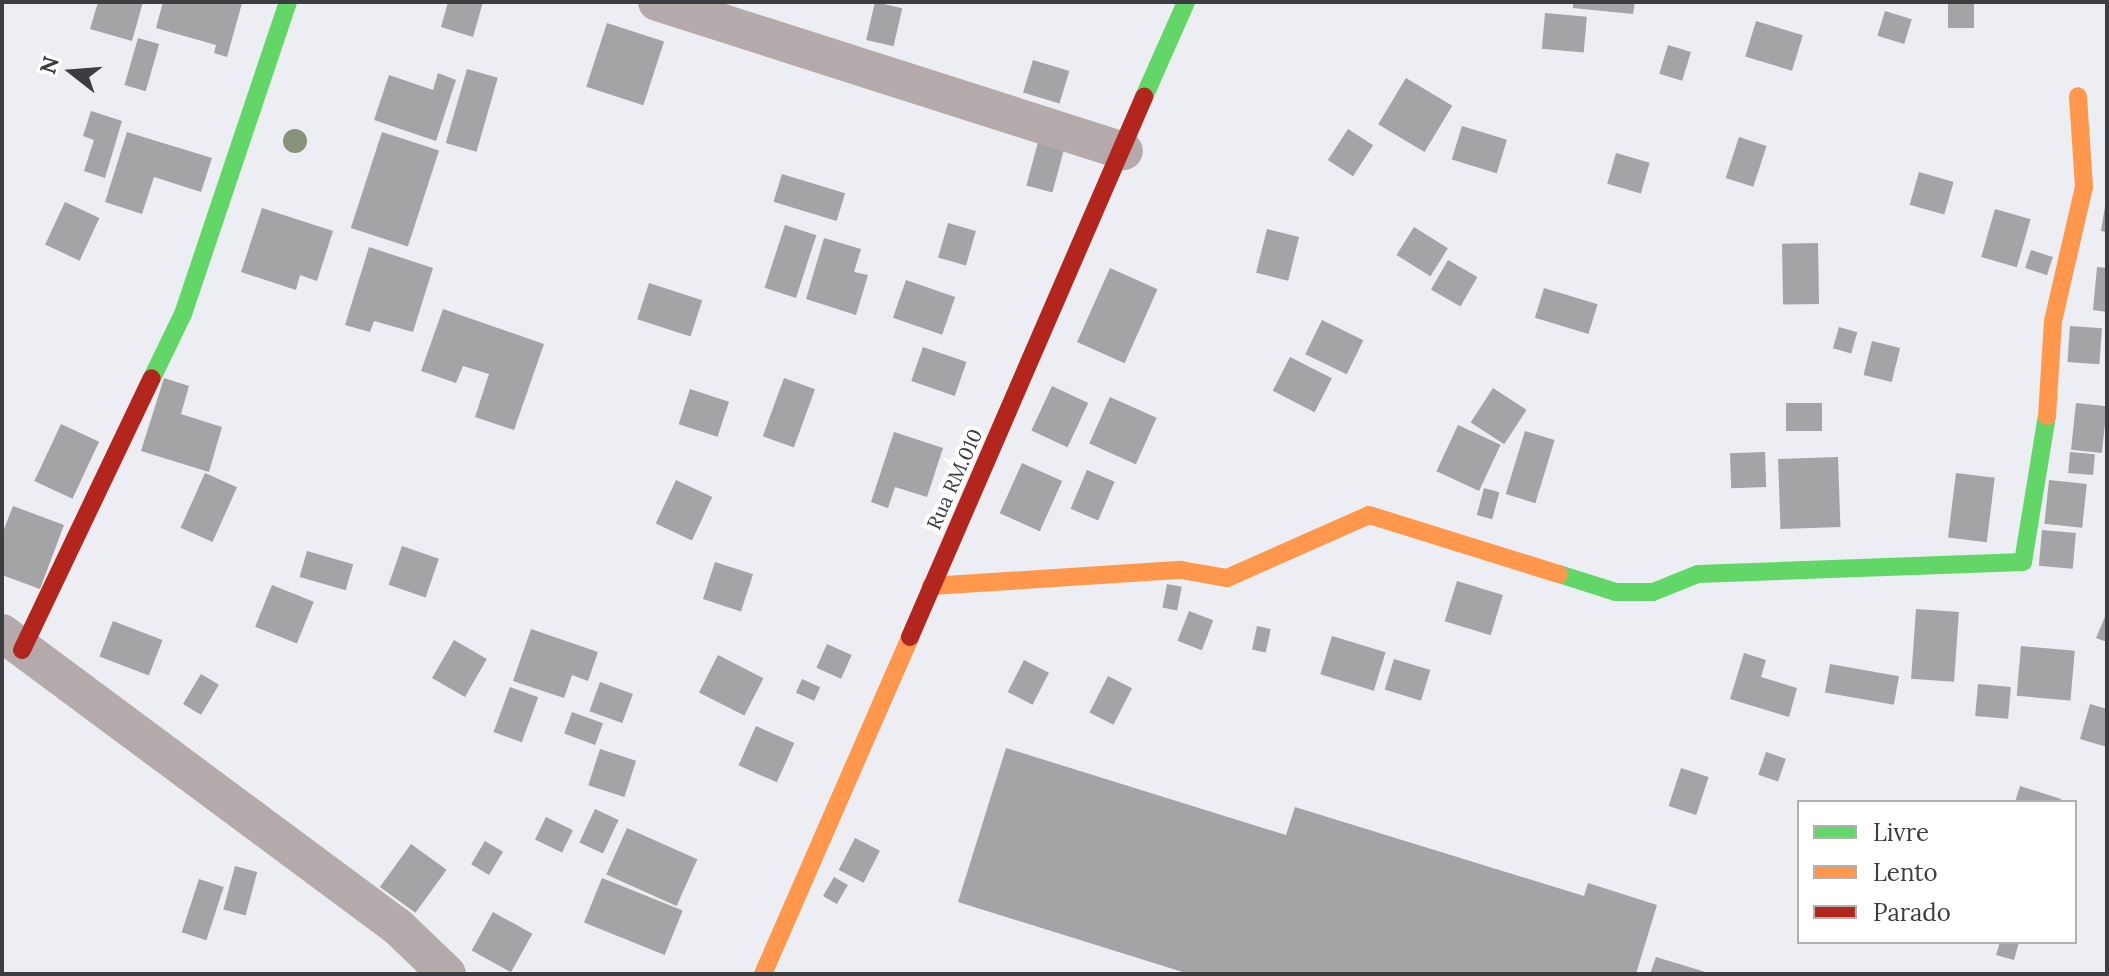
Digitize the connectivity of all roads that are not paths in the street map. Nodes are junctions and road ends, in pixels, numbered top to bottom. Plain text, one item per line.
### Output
1 (288, 2) edge
2 (657, 2) edge
3 (1186, 2) edge
4 (2078, 96) dead end
5 (1124, 151) junction
6 (931, 586) junction
7 (12, 642) edge
8 (447, 974) edge
9 (763, 974) edge

1 - 7 street
2 - 5 street
3 - 5 street, Rua RM.010
4 - 6 street
5 - 6 street, Rua RM.010
6 - 9 street, Rua RM.010
7 - 8 street

